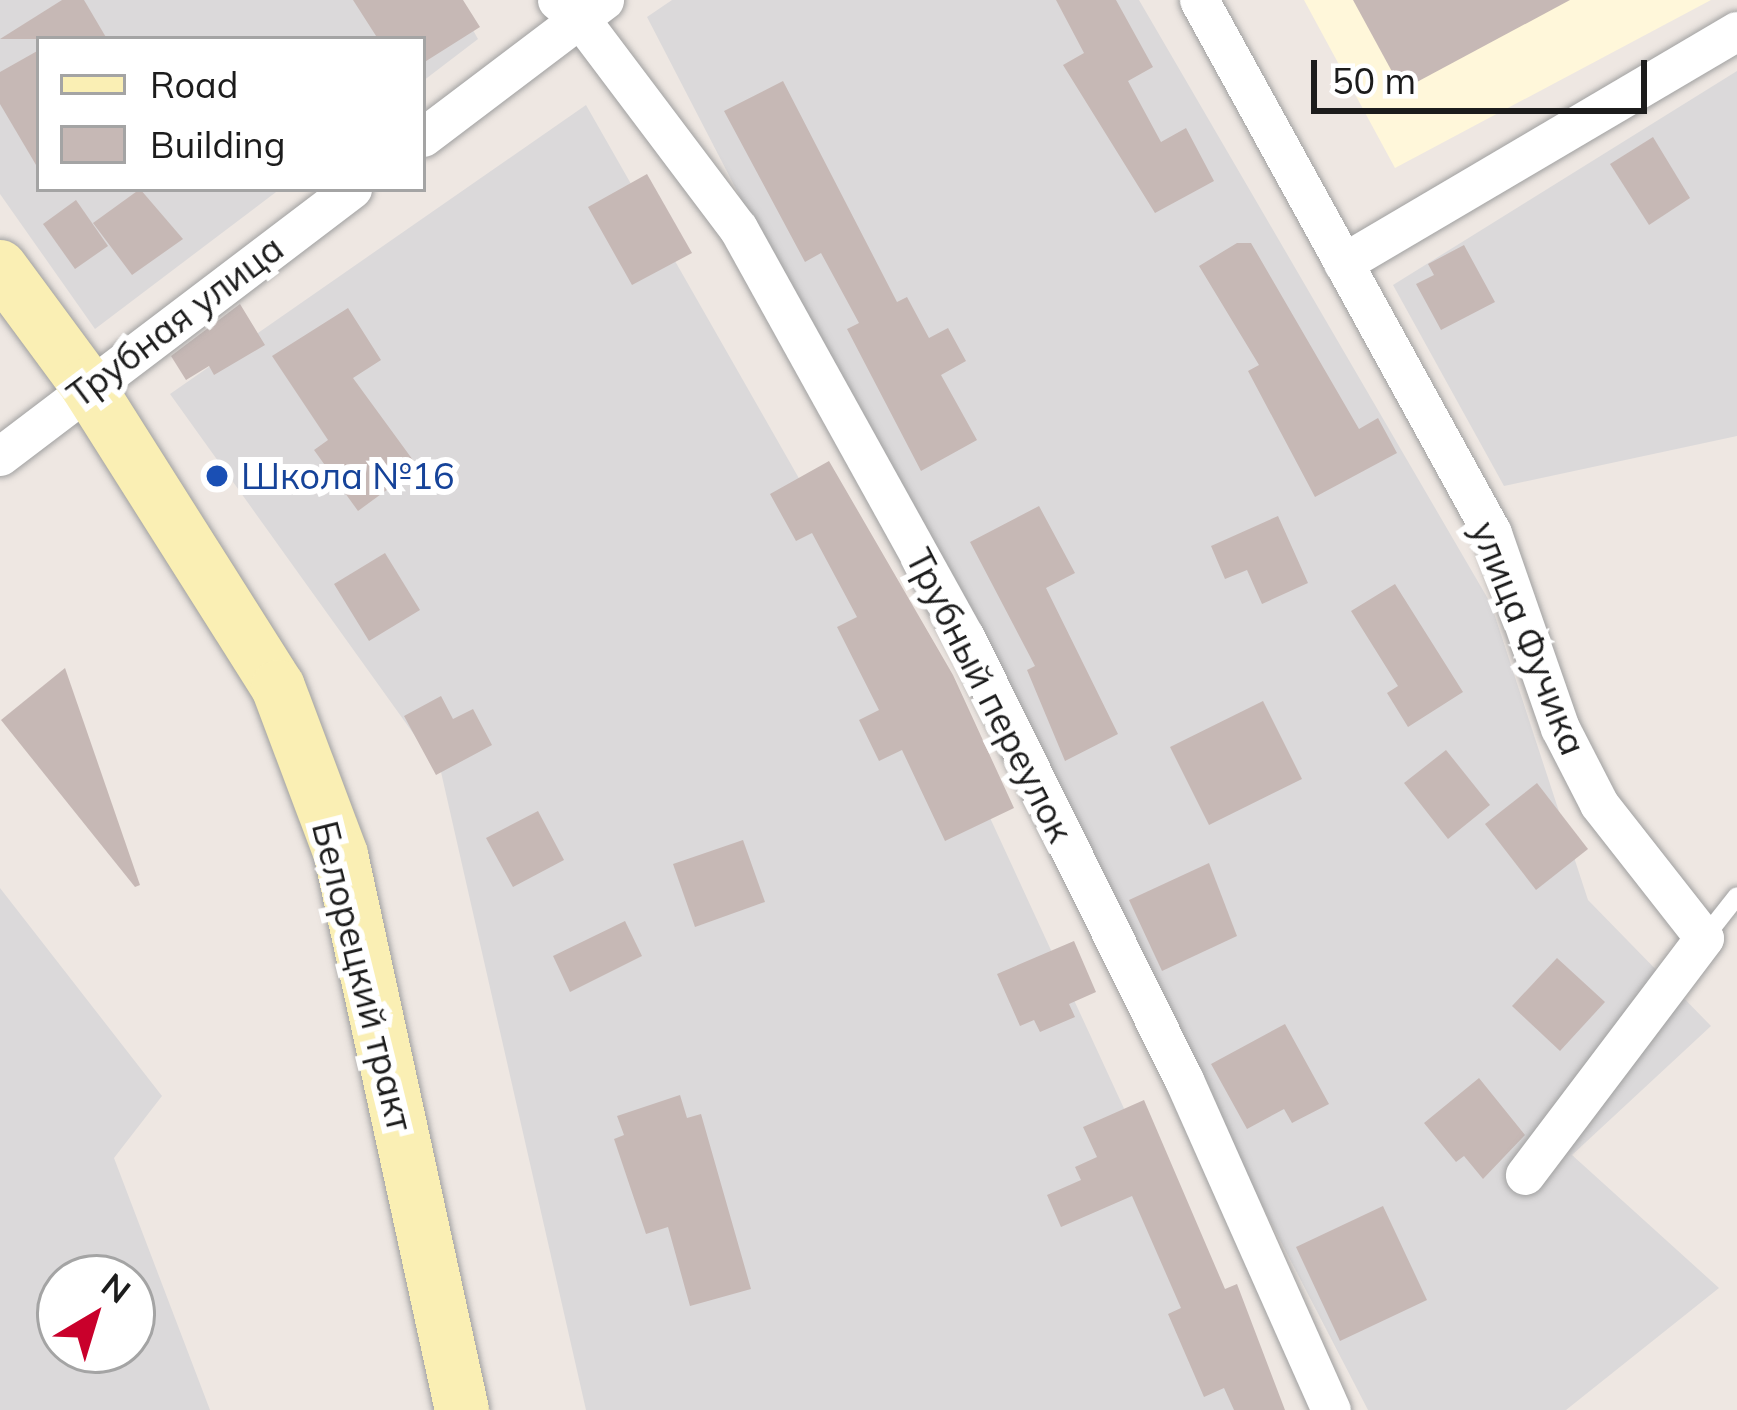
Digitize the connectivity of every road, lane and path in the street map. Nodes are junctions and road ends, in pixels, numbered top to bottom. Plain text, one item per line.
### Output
1 (1199, 0) edge
2 (580, 7) edge
3 (1737, 31) edge
4 (426, 134) edge
5 (348, 192) edge
6 (1343, 263) junction
7 (0, 267) edge
8 (87, 385) junction
9 (0, 456) edge
10 (1737, 896) edge
11 (1704, 938) junction
12 (1525, 1175) dead end
13 (462, 1410) edge
14 (1331, 1410) edge

1 - 6 street, улица Фучика
2 - 4 street
2 - 14 street, Трубный переулок
3 - 6 street
5 - 8 street, Трубная улица
6 - 11 street, улица Фучика
7 - 8 street, Белорецкий тракт
8 - 9 street, Трубная улица
8 - 13 street, Белорецкий тракт
10 - 11 lane
11 - 12 street

